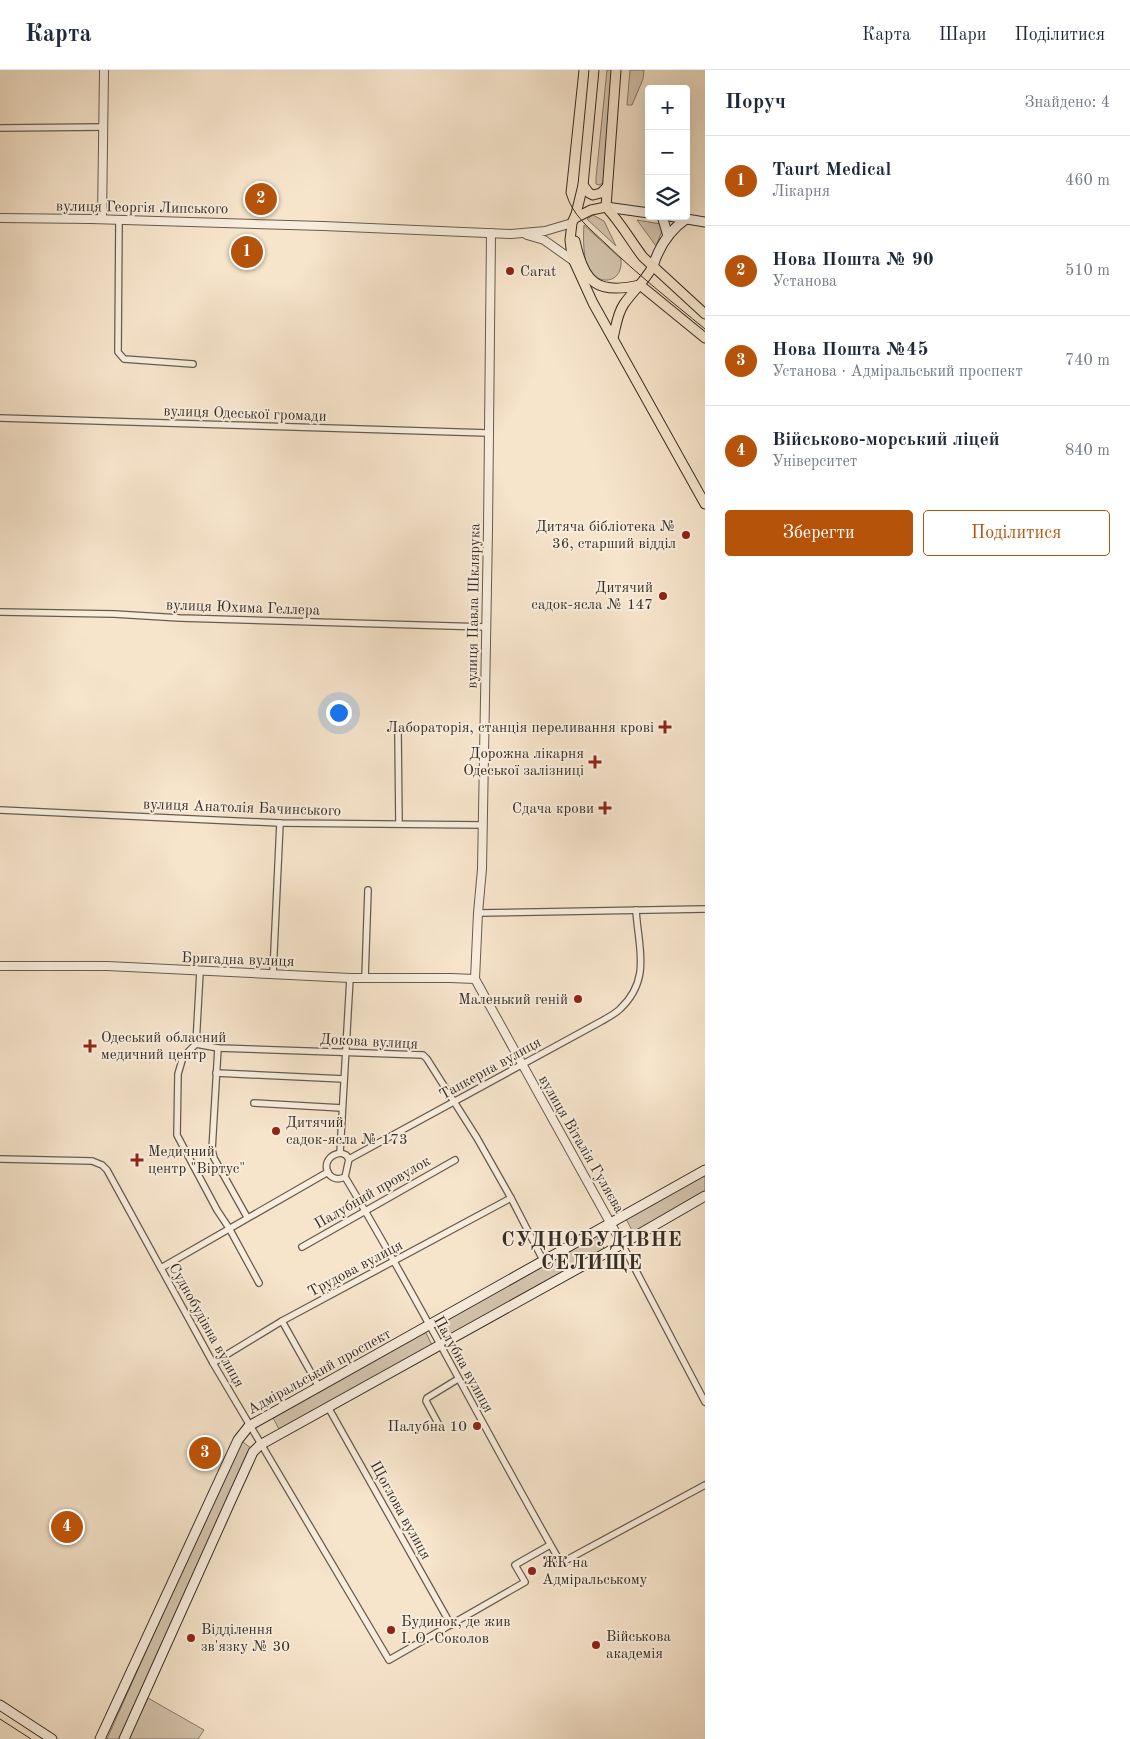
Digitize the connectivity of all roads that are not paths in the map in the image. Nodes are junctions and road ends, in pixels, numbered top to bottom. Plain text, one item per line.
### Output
1 (104, 70) edge
2 (594, 70) edge
3 (616, 70) edge
4 (103, 127) junction
5 (0, 128) edge
6 (584, 185) junction
7 (607, 187) junction
8 (606, 207) junction
9 (645, 212) edge
10 (0, 218) edge
11 (576, 218) junction
12 (102, 219) junction
13 (119, 220) junction
14 (663, 220) edge
15 (684, 220) edge
16 (690, 220) edge
17 (705, 222) edge
18 (491, 233) junction
19 (523, 233) junction
20 (668, 236) junction
21 (573, 261) junction
22 (653, 266) junction
23 (582, 268) junction
24 (644, 280) junction
25 (705, 314) edge
26 (613, 338) junction
27 (705, 338) edge
28 (193, 364) dead end
29 (0, 418) edge
30 (488, 433) junction
31 (705, 504) edge
32 (0, 612) edge
33 (486, 627) junction
34 (398, 733) dead end
35 (0, 810) edge
36 (280, 823) junction
37 (399, 824) junction
38 (483, 825) junction
39 (368, 890) dead end
40 (705, 909) edge
41 (636, 910) junction
42 (478, 913) junction
43 (0, 966) edge
44 (200, 972) junction
45 (273, 973) junction
46 (350, 978) junction
47 (365, 978) junction
48 (475, 980) junction
49 (196, 1044) junction
50 (218, 1048) junction
51 (346, 1052) junction
52 (522, 1065) junction
53 (216, 1073) junction
54 (344, 1079) junction
55 (454, 1102) junction
56 (254, 1103) dead end
57 (342, 1108) junction
58 (340, 1153) junction
59 (0, 1159) edge
60 (349, 1159) junction
61 (455, 1160) dead end
62 (705, 1170) edge
63 (328, 1172) junction
64 (345, 1177) junction
65 (705, 1196) edge
66 (511, 1198) junction
67 (365, 1210) junction
68 (247, 1217) junction
69 (612, 1224) junction
70 (229, 1228) junction
71 (622, 1244) junction
72 (302, 1247) dead end
73 (394, 1261) junction
74 (544, 1262) junction
75 (161, 1268) junction
76 (259, 1283) dead end
77 (282, 1321) junction
78 (429, 1326) junction
79 (440, 1345) junction
80 (212, 1363) junction
81 (458, 1379) junction
82 (319, 1387) junction
83 (705, 1402) edge
84 (328, 1407) junction
85 (249, 1426) junction
86 (440, 1428) dead end
87 (260, 1445) junction
88 (705, 1485) edge
89 (550, 1544) junction
90 (451, 1625) junction
91 (0, 1705) edge
92 (52, 1739) edge
93 (100, 1739) edge
94 (124, 1739) edge

1 - 4 street
2 - 6 main road
3 - 7 main road
4 - 5 street
4 - 12 street
6 - 7 main road
6 - 11 main road
7 - 8 main road
8 - 9 main road
8 - 11 main road
8 - 22 main road
10 - 12 street, вулиця Георгія Липського
11 - 19 street, вулиця Георгія Липського
11 - 21 main road
11 - 23 main road
12 - 13 street, вулиця Георгія Липського
13 - 18 street, вулиця Георгія Липського
13 - 28 street
14 - 20 main road
15 - 20 main road
16 - 17 main road
18 - 19 street, вулиця Георгія Липського
18 - 30 street, вулиця Павла Шклярука
19 - 21 street, вулиця Георгія Липського
20 - 22 main road
21 - 23 street, вулиця Георгія Липського
21 - 26 main road
22 - 24 main road
22 - 25 main road
23 - 24 main road
24 - 26 main road
24 - 27 main road
26 - 31 main road
29 - 30 street, вулиця Одеської громади
30 - 33 street, вулиця Павла Шклярука
32 - 33 street, вулиця Юхима Геллера
33 - 38 street, вулиця Павла Шклярука
34 - 37 street
35 - 36 street, вулиця Анатолія Бачинського
36 - 37 street, вулиця Анатолія Бачинського
36 - 45 street
37 - 38 street, вулиця Анатолія Бачинського
38 - 42 street, вулиця Павла Шклярука
39 - 47 street
40 - 41 street
41 - 42 street
41 - 52 street, Танкерна вулиця
42 - 48 street, вулиця Павла Шклярука
43 - 44 street, Бригадна вулиця
44 - 45 street, Бригадна вулиця
44 - 49 street
45 - 46 street, Бригадна вулиця
46 - 47 street, Бригадна вулиця
46 - 51 street
47 - 48 street, Бригадна вулиця
48 - 52 street, вулиця Віталія Гуляєва
49 - 50 street, Докова вулиця
49 - 70 street
50 - 51 street, Докова вулиця
50 - 53 street
51 - 54 street
51 - 55 street, Докова вулиця
52 - 55 street, Танкерна вулиця
52 - 69 street, вулиця Віталія Гуляєва
53 - 54 street
53 - 68 street
54 - 57 street
55 - 60 street, Танкерна вулиця
55 - 66 street, Докова вулиця
56 - 57 street
57 - 58 street
58 - 60 street
58 - 63 street
59 - 75 street, Суднобудівна вулиця
60 - 64 street
61 - 67 street, Палубний провулок
62 - 69 main road, Адміральський проспект
63 - 64 street
63 - 68 street
64 - 67 street, Палубна вулиця
65 - 71 main road
66 - 73 street, Трудова вулиця
66 - 74 street, Докова вулиця
67 - 72 street, Палубний провулок
67 - 73 street, Палубна вулиця
68 - 70 street
69 - 71 street, вулиця Віталія Гуляєва
69 - 74 main road, Адміральський проспект
70 - 75 street
70 - 76 street
71 - 79 main road
71 - 83 street, вулиця Віталія Гуляєва
73 - 77 street, Трудова вулиця
73 - 78 street, Палубна вулиця
74 - 78 main road, Адміральський проспект
75 - 80 street, Суднобудівна вулиця
77 - 80 street, Трудова вулиця
77 - 82 street
78 - 79 street, Палубна вулиця
78 - 82 main road, Адміральський проспект
79 - 81 street, Палубна вулиця
79 - 84 main road
80 - 85 street, Суднобудівна вулиця
81 - 86 street
81 - 89 street, Палубна вулиця
82 - 85 main road, Адміральський проспект
84 - 87 main road
84 - 90 street, Щоглова вулиця
85 - 87 street, Суднобудівна вулиця
85 - 93 main road, Адміральський проспект
87 - 90 street, Суднобудівна вулиця
87 - 94 main road
88 - 89 street, Палубна вулиця
89 - 90 street
91 - 92 main road

